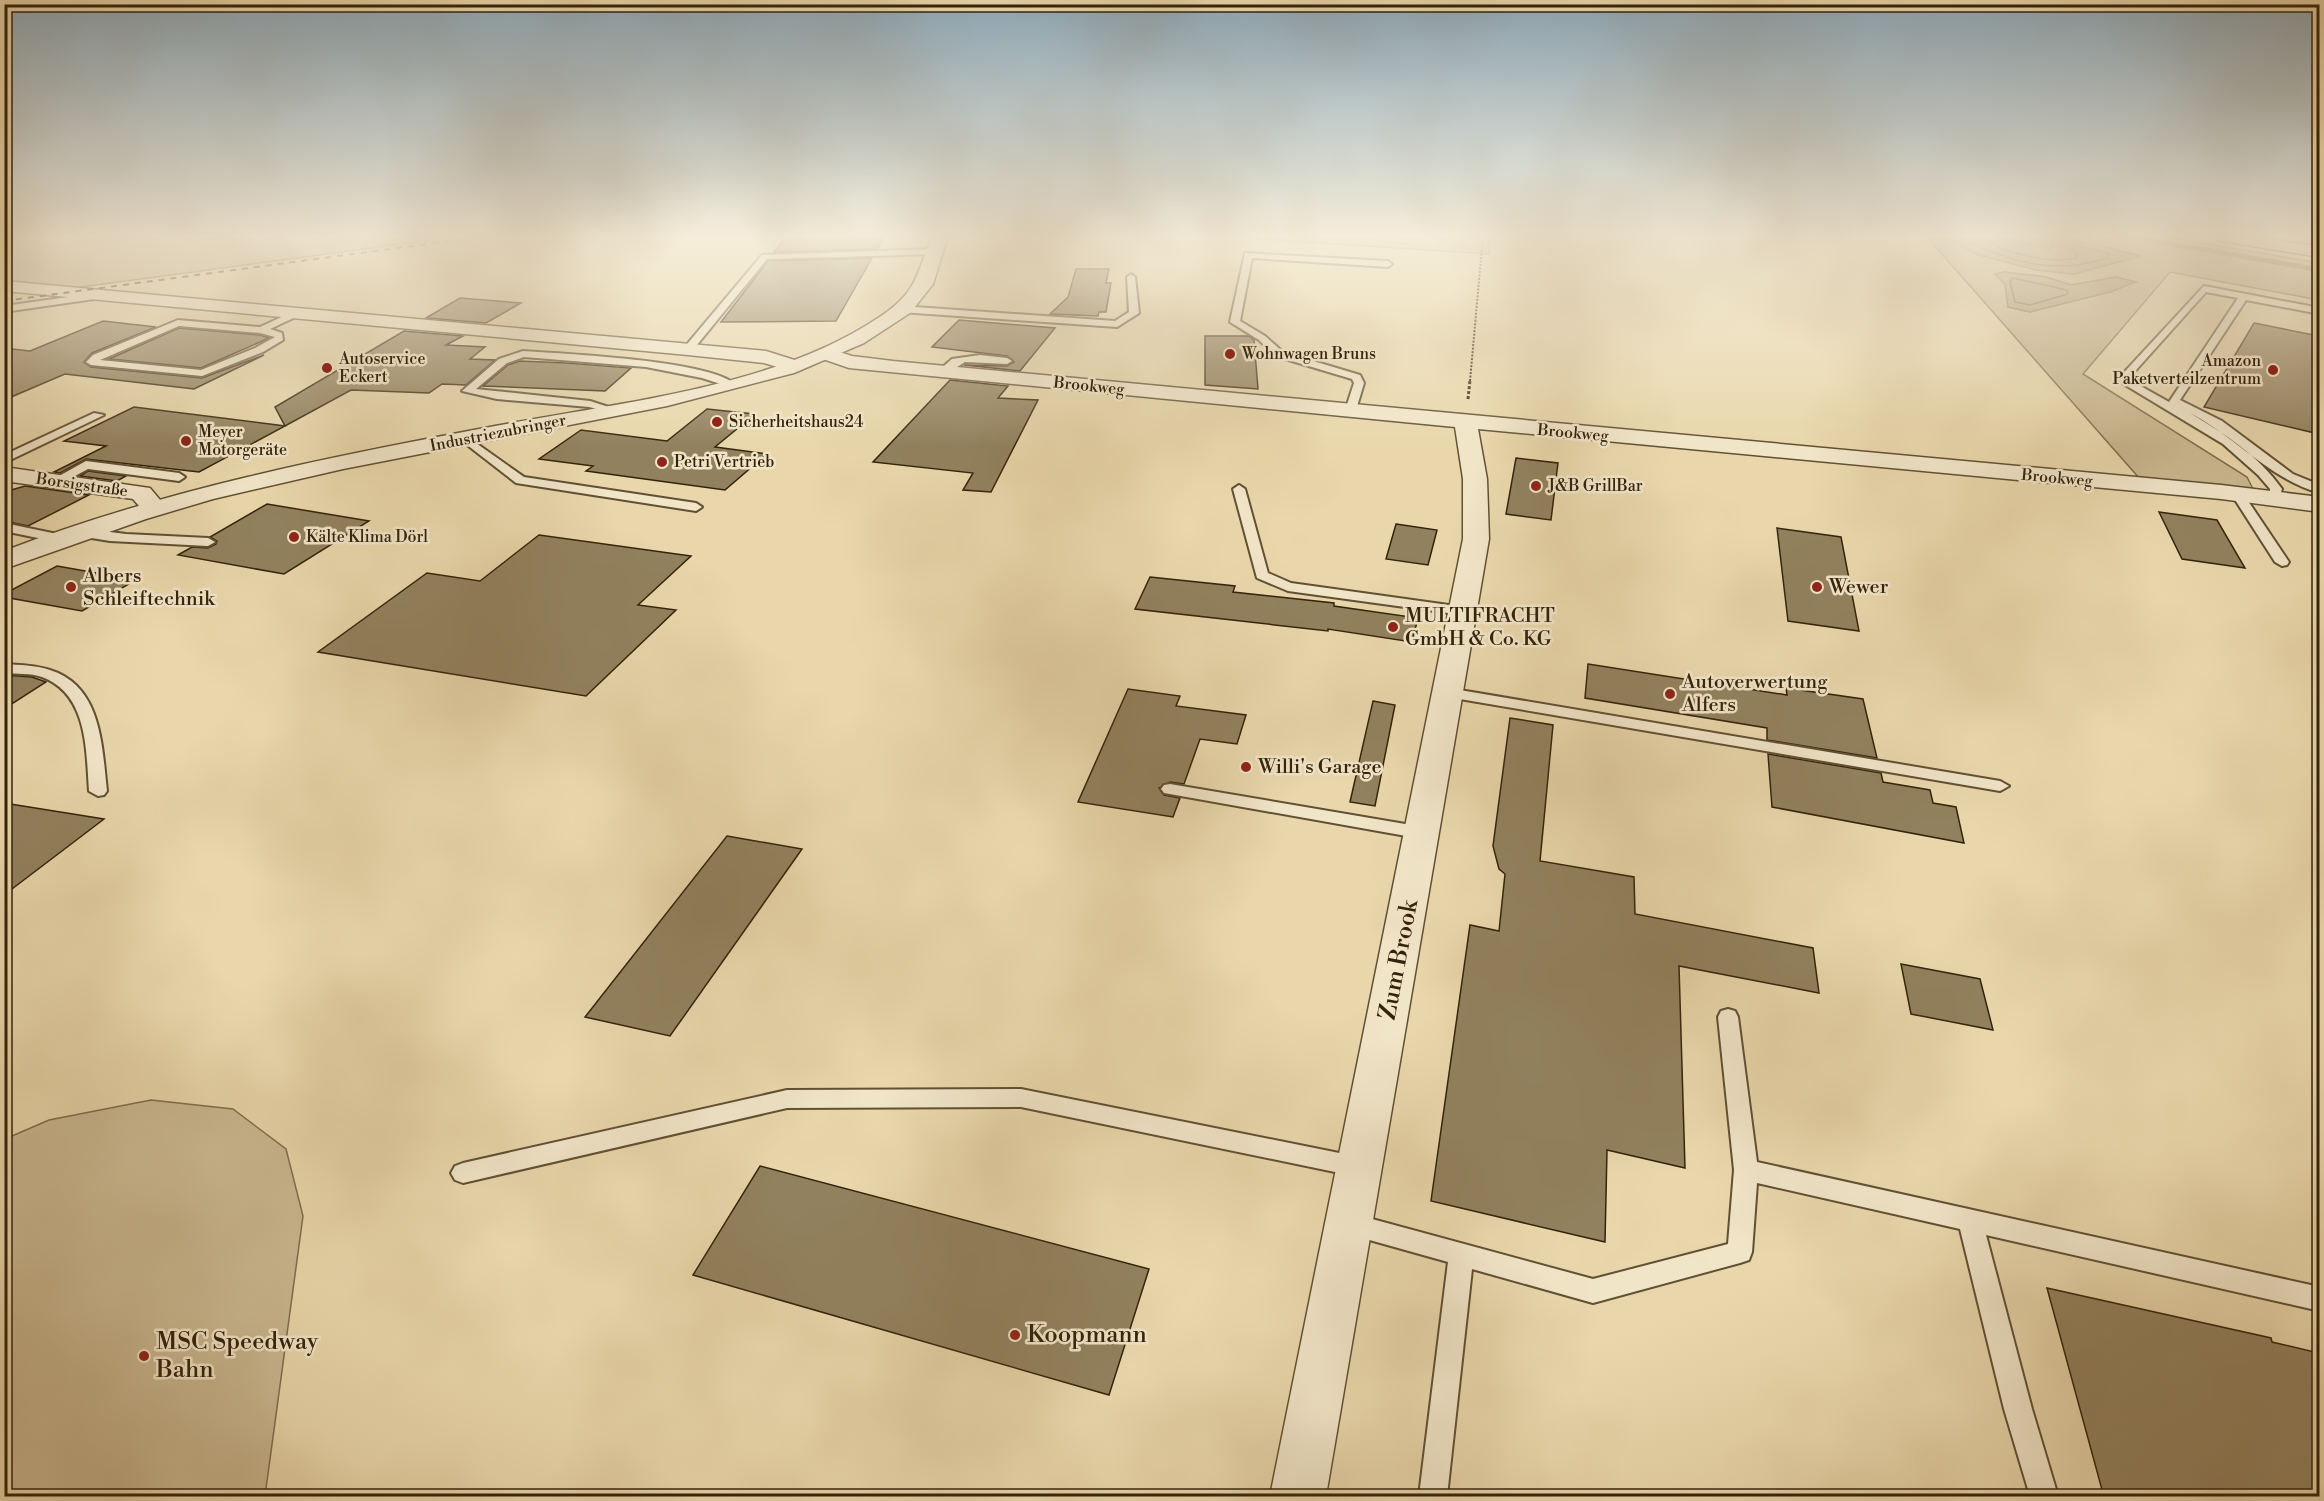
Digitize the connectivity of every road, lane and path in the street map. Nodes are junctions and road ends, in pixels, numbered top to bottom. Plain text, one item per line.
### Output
1 (25, 306) edge
2 (231, 306) edge
3 (724, 306) edge
4 (904, 306) edge
5 (1133, 306) edge
6 (1237, 306) edge
7 (1477, 306) edge
8 (2189, 306) edge
9 (2237, 306) edge
10 (2294, 306) edge
11 (4, 309) edge
12 (901, 309) junction
13 (2319, 311) edge
14 (299, 312) junction
15 (261, 330) junction
16 (688, 349) junction
17 (827, 354) junction
18 (1007, 361) dead end
19 (794, 366) junction
20 (942, 372) junction
21 (730, 384) junction
22 (612, 410) junction
23 (1351, 411) junction
24 (98, 415) dead end
25 (1466, 423) junction
26 (466, 439) junction
27 (4, 460) edge
28 (4, 474) edge
29 (178, 477) dead end
30 (56, 481) junction
31 (1239, 489) dead end
32 (2319, 489) edge
33 (2238, 495) junction
34 (2274, 499) junction
35 (2319, 505) edge
36 (153, 507) junction
37 (696, 507) dead end
38 (4, 527) edge
39 (67, 535) junction
40 (208, 542) dead end
41 (4, 561) edge
42 (2282, 562) dead end
43 (1463, 611) junction
44 (4, 668) edge
45 (1448, 693) junction
46 (2000, 786) dead end
47 (1170, 789) dead end
48 (98, 791) dead end
49 (1423, 833) junction
50 (1728, 1017) dead end
51 (1360, 1168) junction
52 (1746, 1170) junction
53 (463, 1173) dead end
54 (1970, 1221) junction
55 (1350, 1223) junction
56 (1461, 1256) junction
57 (2319, 1299) edge
58 (1298, 1497) edge
59 (1433, 1497) edge
60 (2044, 1497) edge

1 - 11 lane
2 - 14 street
3 - 16 lane
4 - 12 street, Industriezubringer
5 - 12 lane
6 - 23 lane
7 - 25 path
8 - 34 lane
9 - 32 lane
10 - 13 lane
12 - 17 street, Industriezubringer
14 - 15 lane
14 - 16 street
15 - 15 lane
16 - 19 street
17 - 19 street, Industriezubringer
17 - 20 street, Brookweg
18 - 20 lane
19 - 21 street, Industriezubringer
20 - 23 street, Brookweg
21 - 22 street, Industriezubringer
21 - 22 lane
22 - 26 street, Industriezubringer
23 - 25 street, Brookweg
24 - 27 lane
25 - 33 street, Brookweg
25 - 43 street, Zum Brook
26 - 36 street, Industriezubringer
26 - 37 lane
28 - 30 street, Borsigstraße
29 - 30 lane
30 - 36 street, Borsigstraße
31 - 43 lane
33 - 34 street, Brookweg
33 - 42 lane
34 - 35 street, Brookweg
36 - 39 street, Industriezubringer
38 - 39 lane
39 - 40 lane
39 - 41 street, Industriezubringer
43 - 45 street, Zum Brook
44 - 48 lane
45 - 46 lane
45 - 49 street, Zum Brook
47 - 49 lane
49 - 51 street, Zum Brook
50 - 52 lane
51 - 53 lane
51 - 55 street, Zum Brook
52 - 54 lane
52 - 56 lane
54 - 57 lane
54 - 60 lane
55 - 56 lane
55 - 58 street, Zum Brook
56 - 59 lane

